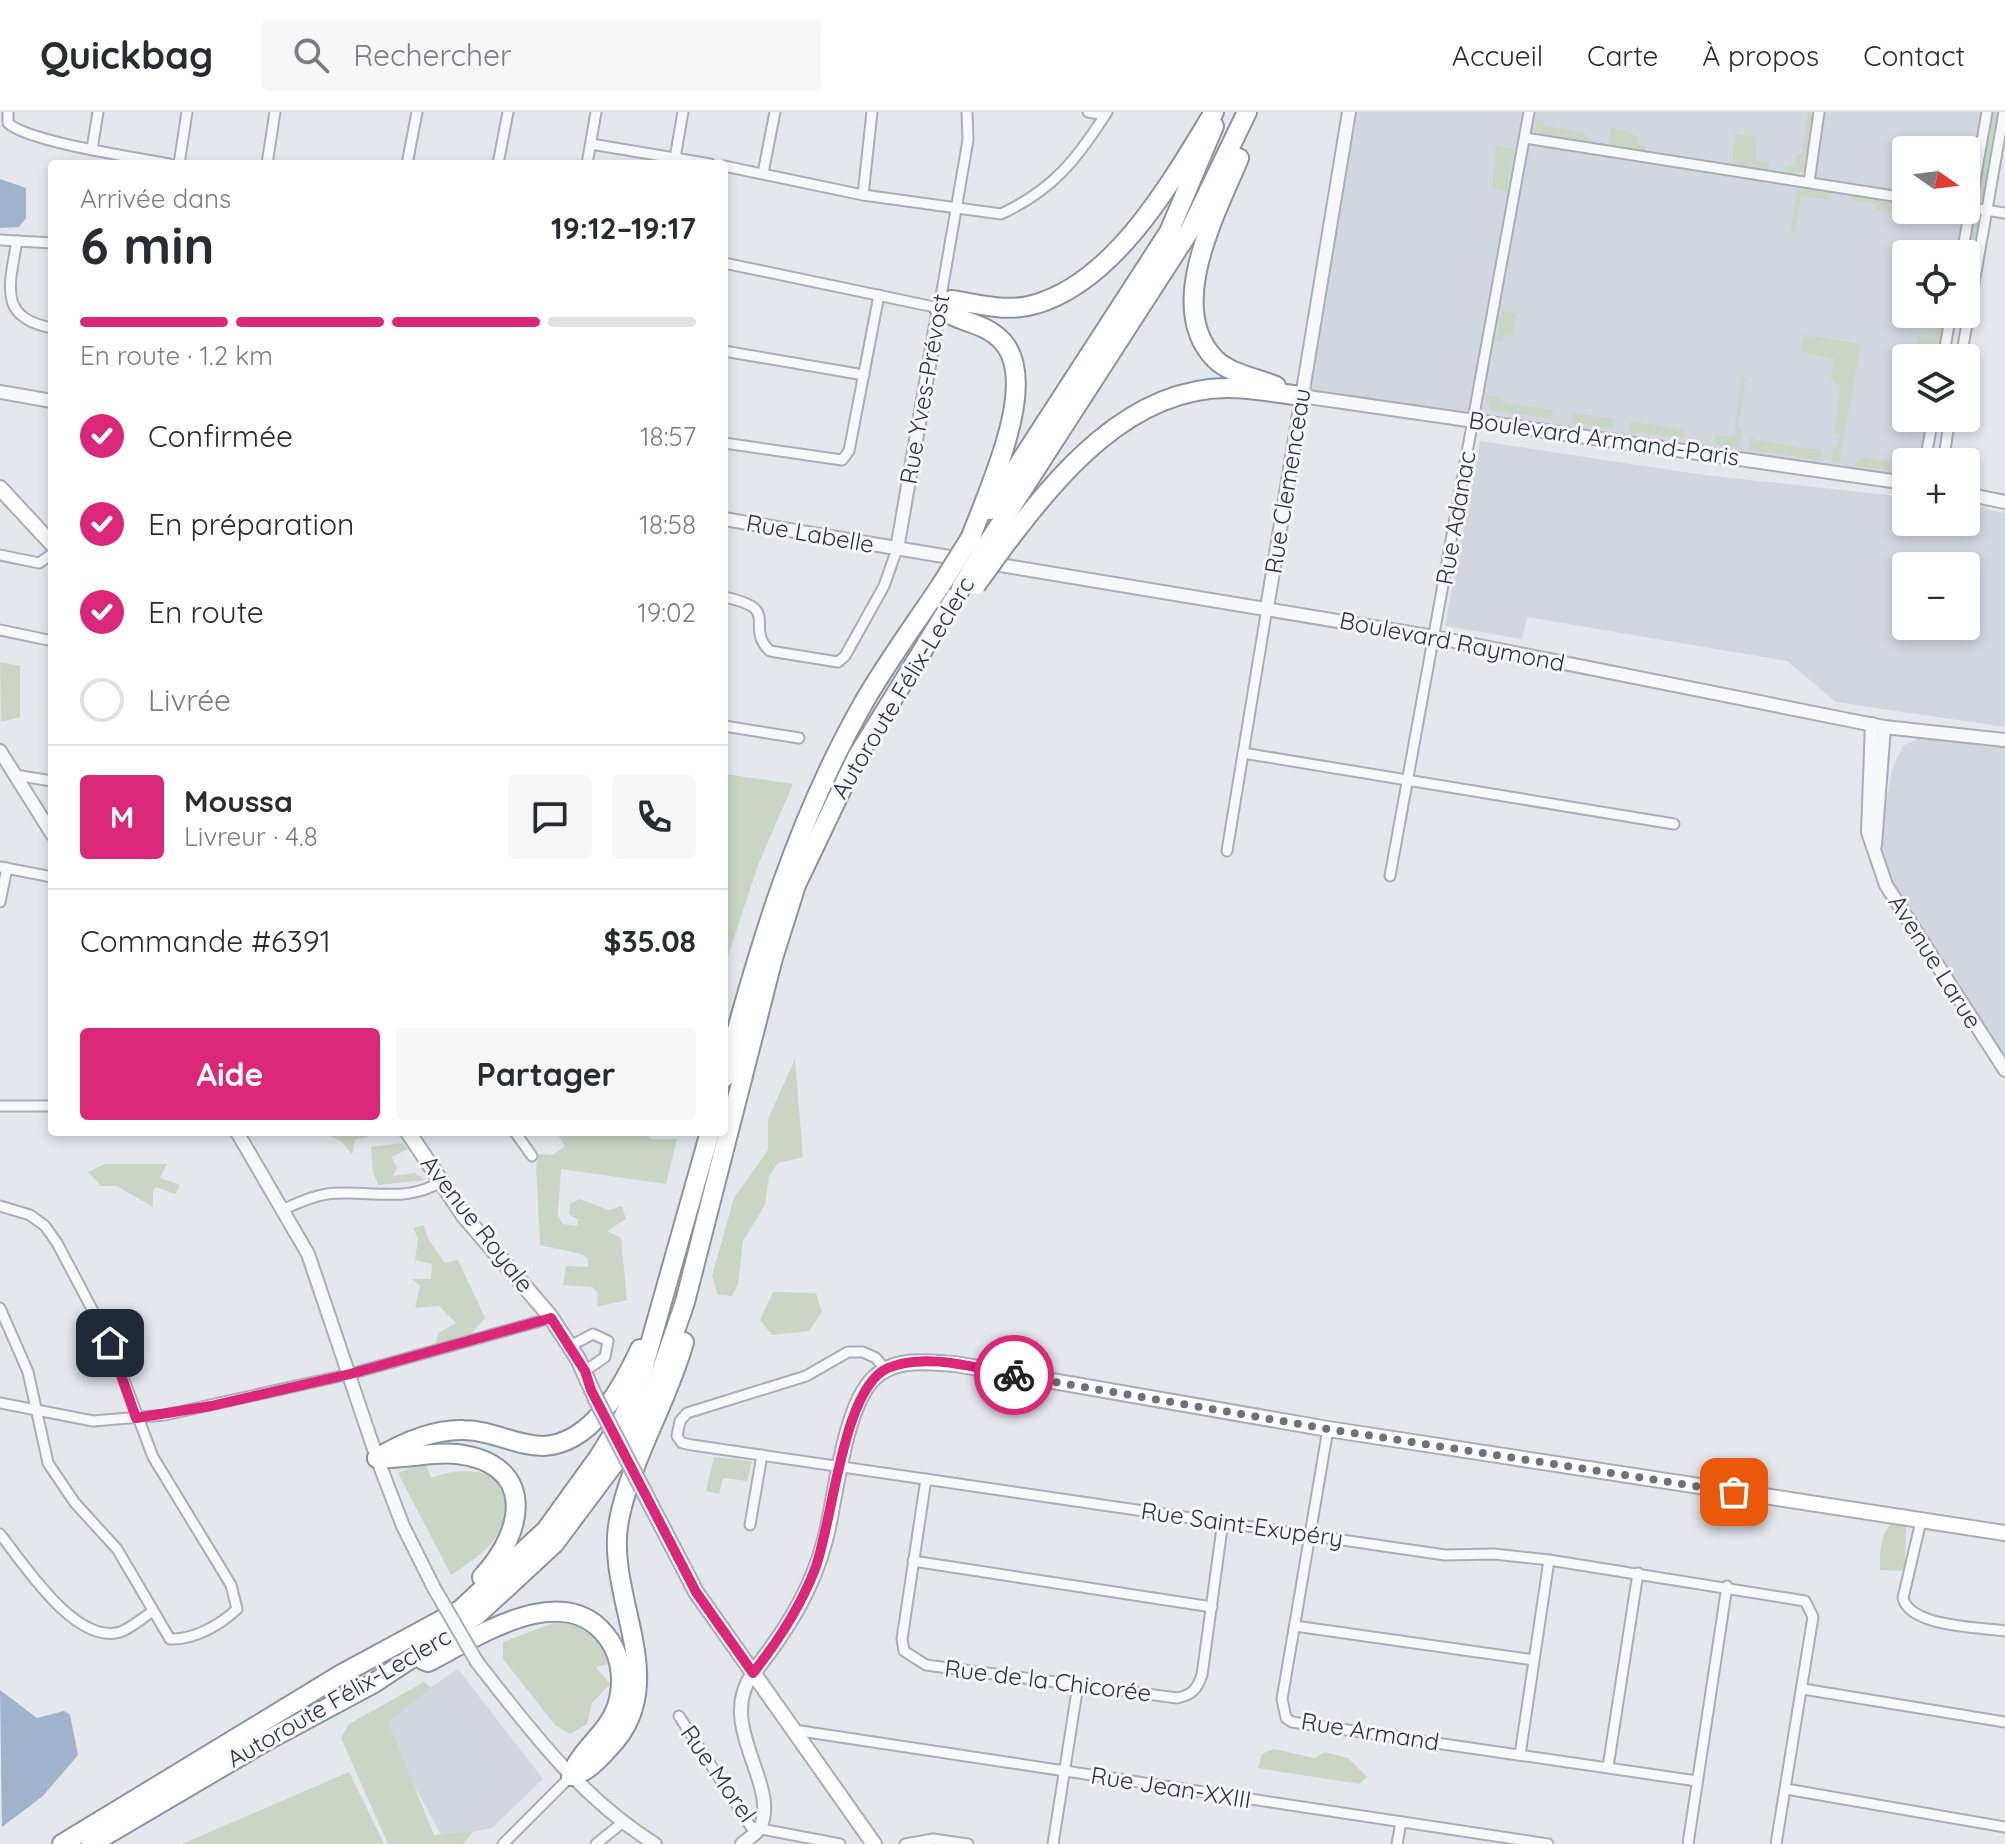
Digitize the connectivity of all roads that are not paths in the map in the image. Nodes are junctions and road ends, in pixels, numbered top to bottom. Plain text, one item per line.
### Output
1 (98, 112) edge
2 (187, 112) edge
3 (275, 112) edge
4 (417, 112) edge
5 (508, 112) edge
6 (596, 112) edge
7 (683, 112) edge
8 (775, 112) edge
9 (872, 112) edge
10 (967, 112) edge
11 (1088, 112) edge
12 (1216, 112) edge
13 (1248, 112) edge
14 (1349, 112) edge
15 (1529, 112) edge
16 (1819, 112) edge
17 (1987, 112) edge
18 (2004, 112) edge
19 (1106, 114) edge
20 (8, 117) edge
21 (1525, 138) junction
22 (591, 144) junction
23 (1980, 147) edge
24 (92, 149) junction
25 (675, 158) junction
26 (148, 160) edge
27 (180, 160) edge
28 (268, 160) edge
29 (408, 160) edge
30 (499, 160) edge
31 (588, 160) edge
32 (687, 160) edge
33 (728, 167) edge
34 (763, 173) junction
35 (1809, 182) junction
36 (863, 195) junction
37 (1892, 196) edge
38 (1980, 209) edge
39 (1987, 210) junction
40 (957, 211) junction
41 (2005, 213) edge
42 (0, 240) edge
43 (17, 241) junction
44 (48, 243) edge
45 (728, 264) edge
46 (879, 295) junction
47 (939, 308) junction
48 (48, 327) edge
49 (1963, 344) edge
50 (728, 352) edge
51 (864, 375) junction
52 (0, 392) edge
53 (1301, 396) junction
54 (48, 400) edge
55 (1474, 419) junction
56 (728, 444) edge
57 (1892, 481) edge
58 (0, 488) edge
59 (1980, 497) edge
60 (2005, 502) edge
61 (728, 520) edge
62 (48, 540) edge
63 (987, 543) junction
64 (897, 549) junction
65 (0, 555) edge
66 (48, 557) edge
67 (728, 598) edge
68 (1267, 608) junction
69 (0, 630) edge
70 (1434, 637) junction
71 (48, 640) dead end
72 (1878, 726) junction
73 (728, 727) edge
74 (799, 738) dead end
75 (2005, 740) edge
76 (0, 751) edge
77 (1243, 753) junction
78 (15, 775) junction
79 (48, 780) edge
80 (1408, 780) junction
81 (1674, 824) dead end
82 (48, 828) edge
83 (1227, 851) dead end
84 (3, 867) edge
85 (48, 876) edge
86 (1390, 876) dead end
87 (0, 902) edge
88 (728, 1063) edge
89 (2005, 1070) edge
90 (0, 1106) edge
91 (48, 1106) edge
92 (728, 1134) edge
93 (239, 1136) edge
94 (411, 1136) edge
95 (518, 1136) edge
96 (709, 1136) edge
97 (727, 1136) edge
98 (532, 1156) dead end
99 (440, 1182) junction
100 (0, 1206) edge
101 (284, 1209) junction
102 (685, 1302) junction
103 (0, 1308) edge
104 (662, 1311) junction
105 (551, 1318) junction
106 (570, 1346) junction
107 (885, 1369) junction
108 (585, 1371) junction
109 (350, 1374) junction
110 (0, 1403) edge
111 (37, 1411) junction
112 (136, 1418) junction
113 (1328, 1429) junction
114 (762, 1455) junction
115 (377, 1458) junction
116 (840, 1467) junction
117 (926, 1479) junction
118 (1223, 1521) junction
119 (1921, 1521) junction
120 (750, 1525) dead end
121 (2005, 1533) edge
122 (0, 1534) edge
123 (1310, 1534) junction
124 (1549, 1560) junction
125 (913, 1561) junction
126 (1638, 1573) junction
127 (1727, 1586) junction
128 (1212, 1607) junction
129 (152, 1612) junction
130 (1295, 1626) junction
131 (2005, 1631) edge
132 (404, 1640) junction
133 (416, 1658) junction
134 (1534, 1660) junction
135 (753, 1673) junction
136 (1078, 1685) junction
137 (1803, 1689) junction
138 (679, 1716) dead end
139 (2005, 1722) edge
140 (794, 1730) junction
141 (1520, 1755) junction
142 (1608, 1767) junction
143 (1064, 1772) junction
144 (571, 1776) junction
145 (1697, 1781) junction
146 (1786, 1789) junction
147 (1401, 1822) junction
148 (622, 1823) junction
149 (2005, 1827) edge
150 (759, 1831) junction
151 (62, 1844) edge
152 (91, 1844) edge
153 (503, 1844) edge
154 (596, 1844) edge
155 (655, 1844) edge
156 (742, 1844) edge
157 (840, 1844) edge
158 (874, 1844) edge
159 (905, 1844) edge
160 (968, 1844) edge
161 (1053, 1844) edge
162 (1397, 1844) edge
163 (1548, 1844) edge
164 (1688, 1844) edge
165 (1776, 1844) edge

1 - 24 street
2 - 27 street
3 - 28 street
4 - 29 street
5 - 30 street
6 - 22 street
7 - 25 street
8 - 34 street
9 - 36 street
10 - 40 street, Rue Yves-Prévost
11 - 19 street
12 - 47 highway
12 - 63 highway, Autoroute Félix-Leclerc
13 - 53 highway
13 - 63 highway, Autoroute Félix-Leclerc
14 - 53 street, Rue Clemenceau
15 - 21 street, Rue Adanac
16 - 35 street
17 - 23 street
18 - 39 street
19 - 40 street
20 - 24 street
21 - 35 street
21 - 55 street, Rue Adanac
22 - 25 street
22 - 31 street
24 - 26 street
25 - 32 street
33 - 34 street
34 - 36 street
35 - 37 street
36 - 40 street
38 - 39 street
39 - 41 street
39 - 49 street
40 - 47 street, Rue Yves-Prévost
42 - 43 street
43 - 44 street
43 - 48 street
45 - 46 street
46 - 47 street
46 - 51 street
47 - 63 highway
47 - 64 street, Rue Yves-Prévost
50 - 51 street
51 - 56 street
52 - 54 street
53 - 55 street, Boulevard Armand-Paris
53 - 63 highway
53 - 68 street, Rue Clemenceau
55 - 57 street, Boulevard Armand-Paris
55 - 70 street, Rue Adanac
58 - 62 main road
59 - 60 street
61 - 64 street, Rue Labelle
63 - 88 highway, Autoroute Félix-Leclerc, bridge
63 - 92 highway, Autoroute Félix-Leclerc, bridge
64 - 67 street, Rue Yves-Prévost
64 - 68 street, Boulevard Raymond
65 - 66 street
68 - 70 street, Boulevard Raymond
68 - 77 street, Rue Clemenceau
69 - 71 street
70 - 72 street, Boulevard Raymond
70 - 80 street, Rue Adanac
72 - 75 street, Boulevard Raymond
72 - 89 street, Avenue Larue
73 - 74 street
76 - 78 street
77 - 80 street
77 - 83 street, Rue Clemenceau
78 - 79 street
78 - 82 street
80 - 81 street
80 - 86 street, Rue Adanac
84 - 85 street
84 - 87 street
90 - 91 street
93 - 101 street
94 - 99 main road, Avenue Royale
95 - 98 street
96 - 104 highway, Autoroute Félix-Leclerc
97 - 102 highway, Autoroute Félix-Leclerc, bridge
99 - 101 street
99 - 105 main road, Avenue Royale
100 - 112 street
101 - 109 street
102 - 133 highway, Autoroute Félix-Leclerc
102 - 144 highway
103 - 111 street
104 - 115 highway
104 - 132 highway, Autoroute Félix-Leclerc
105 - 106 main road, Avenue Royale
105 - 109 street
106 - 108 main road, Avenue Royale
106 - 108 street
107 - 113 main road
107 - 114 street, Rue Saint-Exupéry
107 - 116 main road
108 - 135 main road, Avenue Royale, bridge
109 - 112 street
109 - 115 street
110 - 111 street
111 - 112 street
111 - 129 street
112 - 129 street
113 - 119 main road
113 - 123 street, Rue Armand
114 - 116 street, Rue Saint-Exupéry
114 - 120 street
115 - 132 highway
115 - 144 street, bridge
116 - 117 street, Rue Saint-Exupéry
116 - 135 main road
117 - 118 street, Rue Saint-Exupéry
117 - 125 street, Rue de la Chicorée
118 - 123 street, Rue Saint-Exupéry
118 - 128 street, Rue de la Chicorée
119 - 121 main road
119 - 131 street
122 - 129 street
123 - 124 street, Rue Saint-Exupéry
123 - 130 street, Rue Armand
124 - 126 street, Rue Saint-Exupéry
124 - 134 street
125 - 128 street
125 - 136 street, Rue de la Chicorée
126 - 127 street, Rue Saint-Exupéry
126 - 142 street
127 - 137 street, Rue Saint-Exupéry
127 - 145 street
128 - 136 street, Rue de la Chicorée
130 - 134 street
130 - 141 street, Rue Armand
132 - 151 highway, Autoroute Félix-Leclerc
133 - 144 highway
133 - 152 highway, Autoroute Félix-Leclerc
134 - 141 street
135 - 140 main road, Avenue Royale
135 - 150 street
136 - 143 street
137 - 139 street
137 - 146 street, Rue Saint-Exupéry
138 - 150 street, Rue Morel
140 - 143 street, Rue Jean-XXIII
140 - 158 main road, Avenue Royale
141 - 142 street, Rue Armand
142 - 145 street, Rue Armand
143 - 147 street, Rue Jean-XXIII
143 - 161 street
144 - 148 street
144 - 153 street
145 - 164 street
146 - 149 street
146 - 165 street, Rue Saint-Exupéry
147 - 162 street
147 - 163 street, Rue Jean-XXIII
148 - 154 street
148 - 155 street
150 - 156 street, Rue Morel
150 - 157 street, Rue Morel
159 - 160 street

